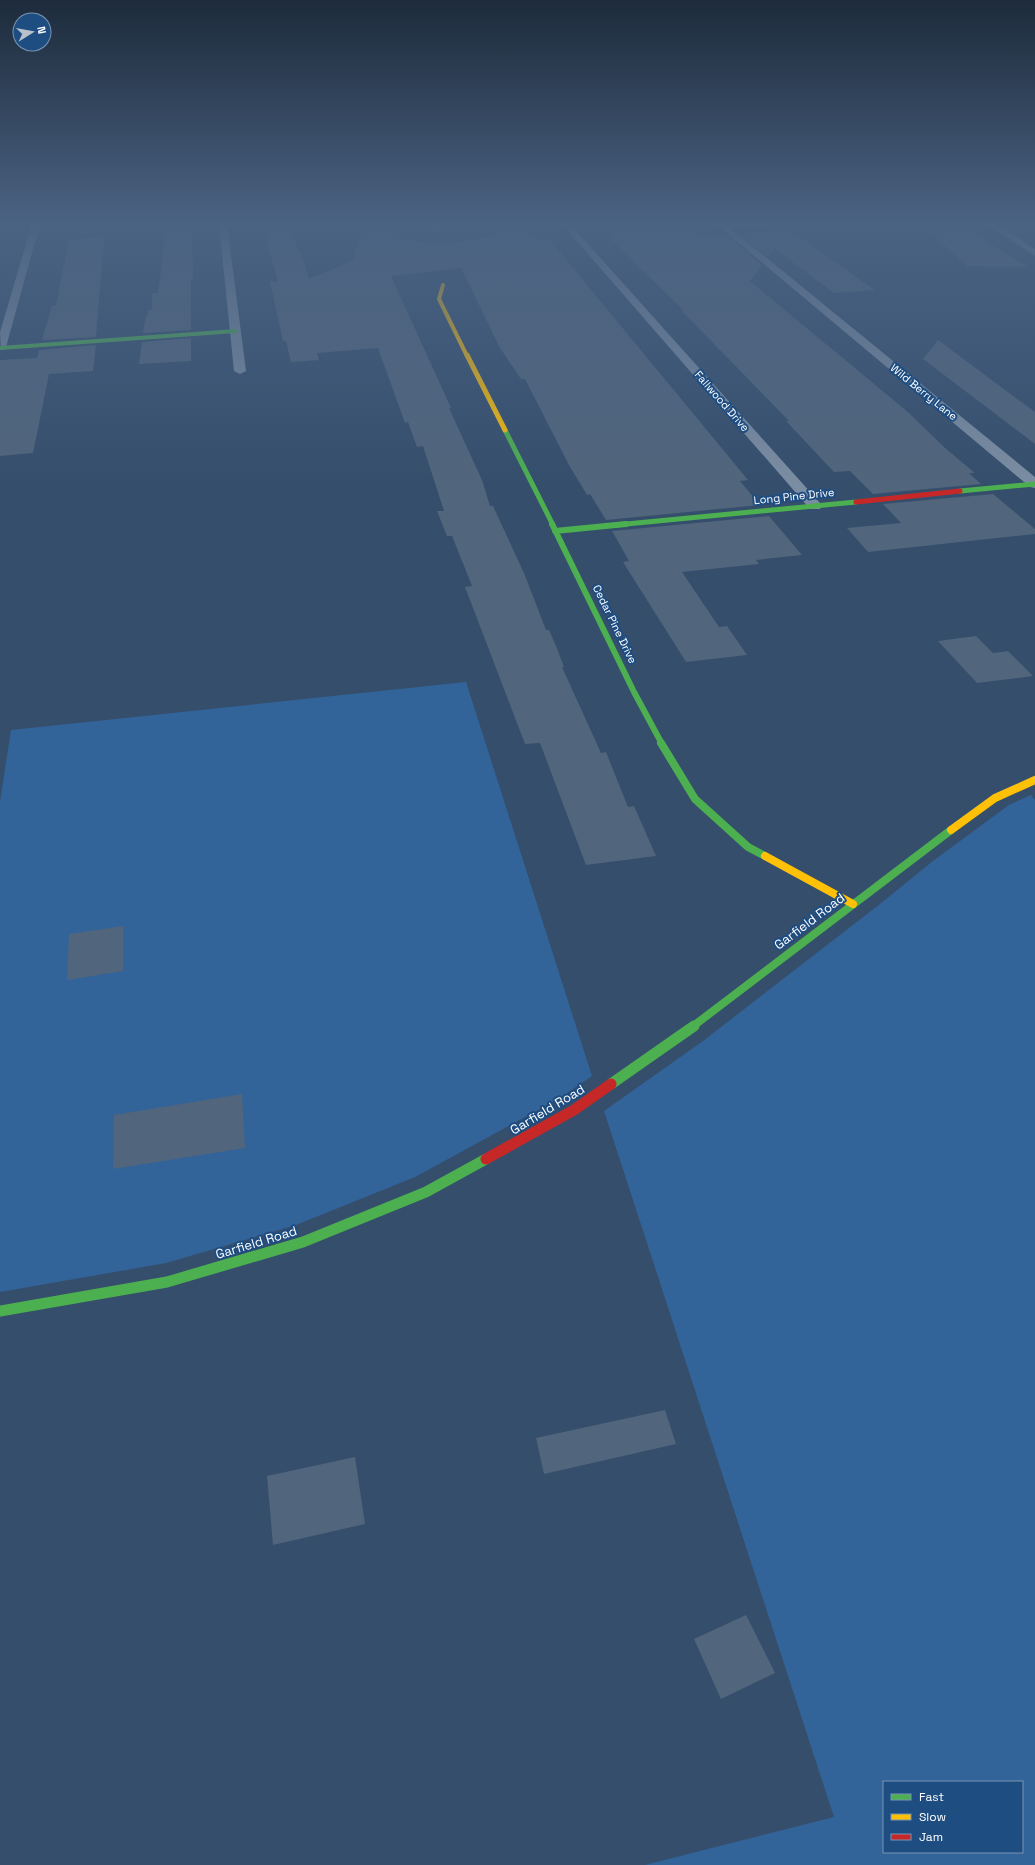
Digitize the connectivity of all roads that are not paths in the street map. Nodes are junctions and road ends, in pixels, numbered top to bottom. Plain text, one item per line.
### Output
1 (11, 311) edge
2 (234, 311) edge
3 (445, 311) edge
4 (643, 311) edge
5 (825, 311) edge
6 (236, 331) junction
7 (0, 348) edge
8 (240, 372) dead end
9 (1035, 484) edge
10 (815, 506) junction
11 (555, 531) junction
12 (1035, 780) edge
13 (853, 904) junction
14 (0, 1311) edge

1 - 7 street
2 - 6 street
3 - 11 street, Cedar Pine Drive
4 - 10 street, Fallwood Drive
5 - 9 street, Wild Berry Lane
6 - 7 street
6 - 8 street
9 - 10 street, Long Pine Drive
10 - 11 street, Long Pine Drive
11 - 13 street, Cedar Pine Drive
12 - 13 street, Garfield Road
13 - 14 street, Garfield Road

